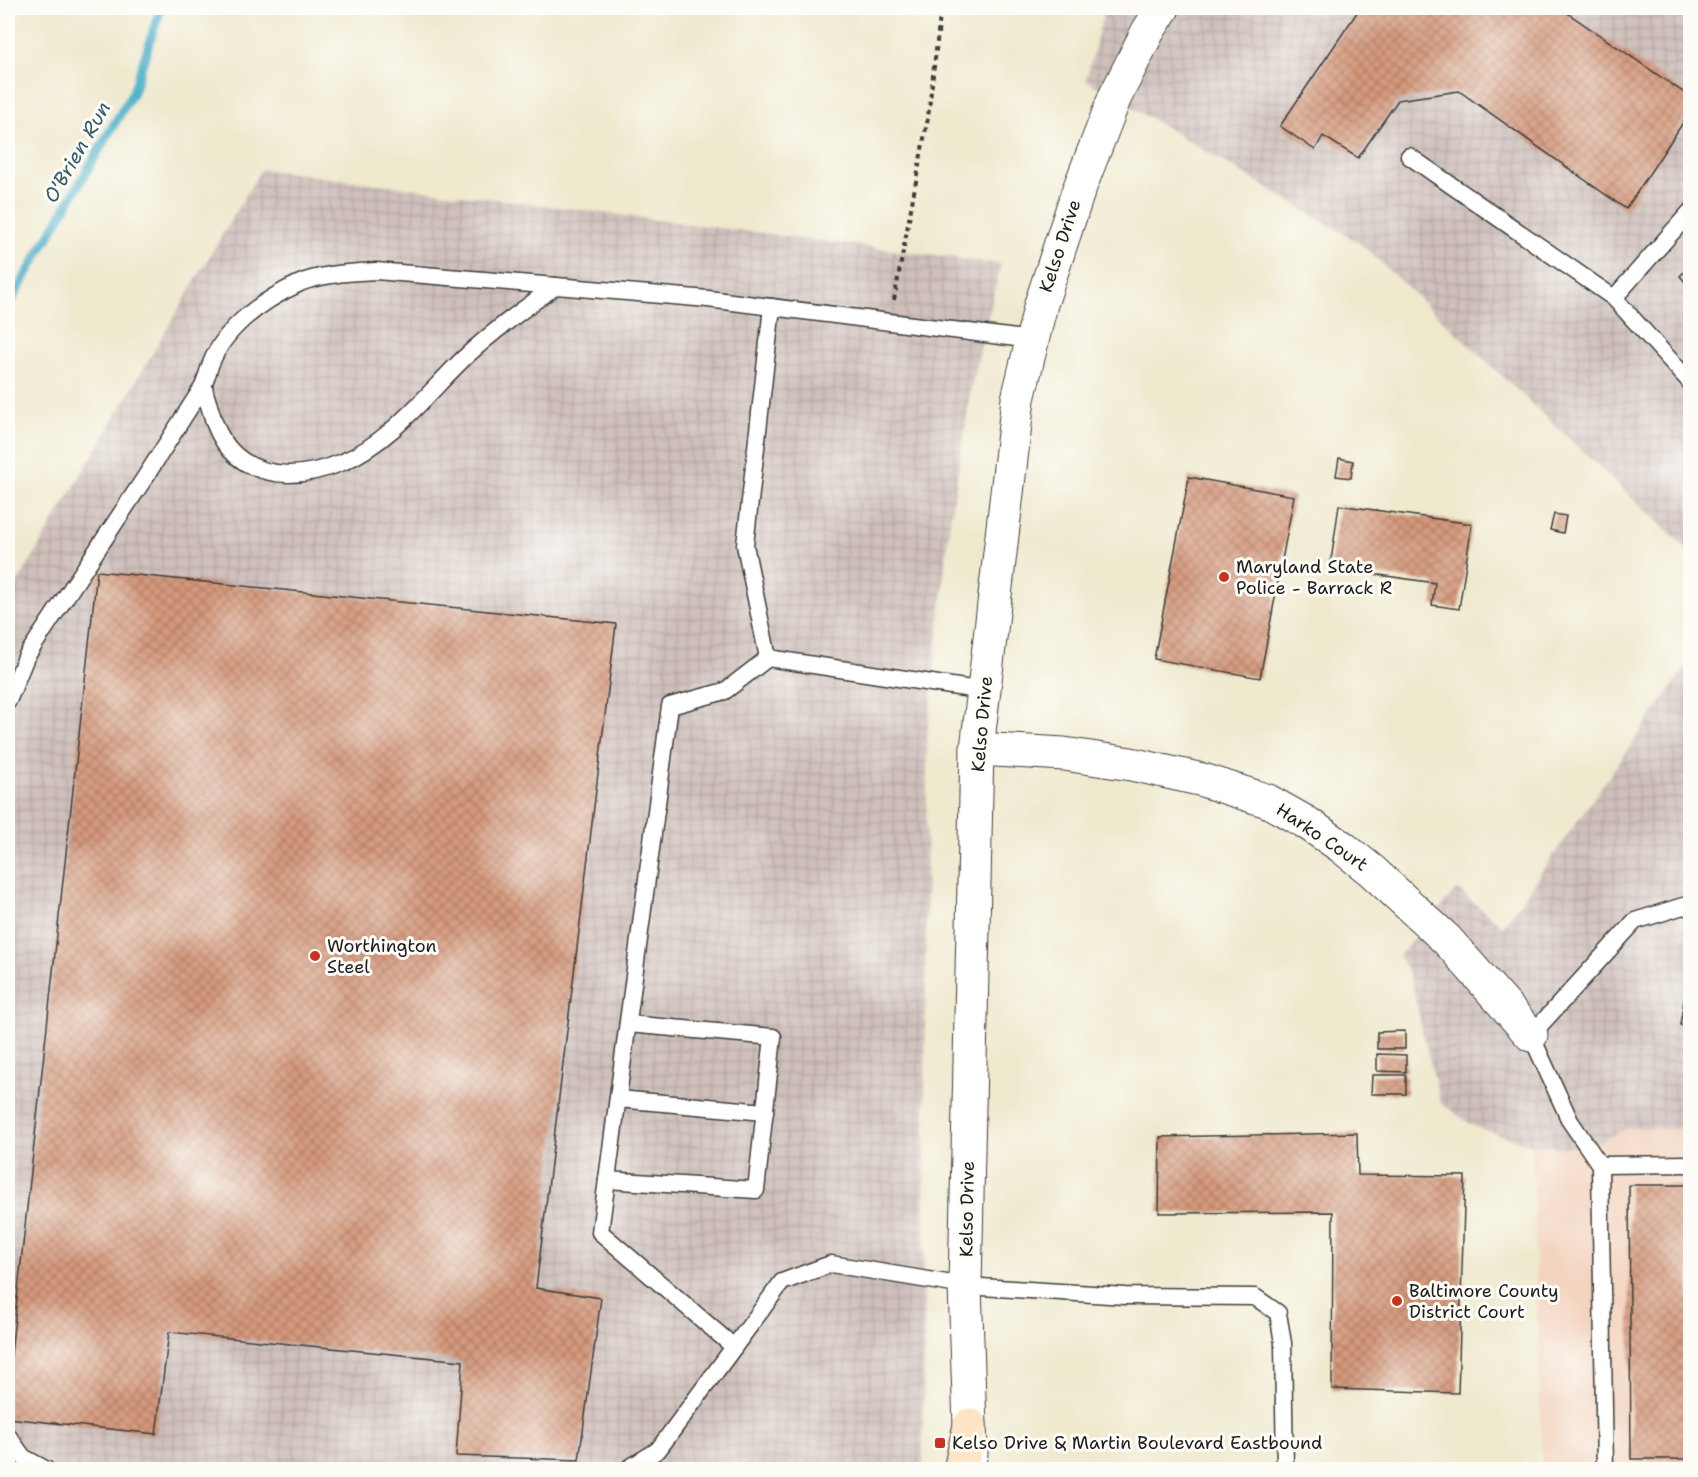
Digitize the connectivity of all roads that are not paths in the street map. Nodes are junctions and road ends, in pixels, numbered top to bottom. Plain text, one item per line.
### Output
1 (1163, 8) edge
2 (1409, 156) dead end
3 (1690, 212) edge
4 (556, 286) junction
5 (1614, 298) junction
6 (772, 307) junction
7 (1032, 340) junction
8 (1690, 382) edge
9 (204, 385) junction
10 (768, 658) junction
11 (984, 691) junction
12 (8, 701) edge
13 (977, 749) junction
14 (1690, 908) edge
15 (628, 1024) junction
16 (1531, 1035) junction
17 (618, 1099) junction
18 (765, 1112) junction
19 (1690, 1164) edge
20 (1600, 1165) junction
21 (607, 1180) junction
22 (965, 1286) junction
23 (734, 1347) junction
24 (970, 1425) junction
25 (8, 1436) edge
26 (47, 1470) edge
27 (626, 1470) edge
28 (960, 1470) edge
29 (972, 1470) edge
30 (1285, 1470) edge
31 (1605, 1470) edge

1 - 7 street, Kelso Drive
2 - 5 lane
3 - 5 lane
4 - 6 lane
4 - 9 lane
4 - 9 lane
5 - 8 lane
6 - 7 lane
6 - 10 lane
7 - 11 street, Kelso Drive
9 - 12 lane
10 - 11 lane
10 - 15 lane
11 - 13 street, Kelso Drive
13 - 16 street, Harko Court
13 - 22 street, Kelso Drive
14 - 16 lane
15 - 17 lane
15 - 18 lane
16 - 20 lane
17 - 18 lane
17 - 21 lane
18 - 21 lane
19 - 20 lane
20 - 31 lane
21 - 23 lane
22 - 23 lane
22 - 24 street, Kelso Drive
22 - 30 lane
23 - 27 lane
24 - 28 main road
24 - 29 street, Kelso Drive
25 - 26 lane

